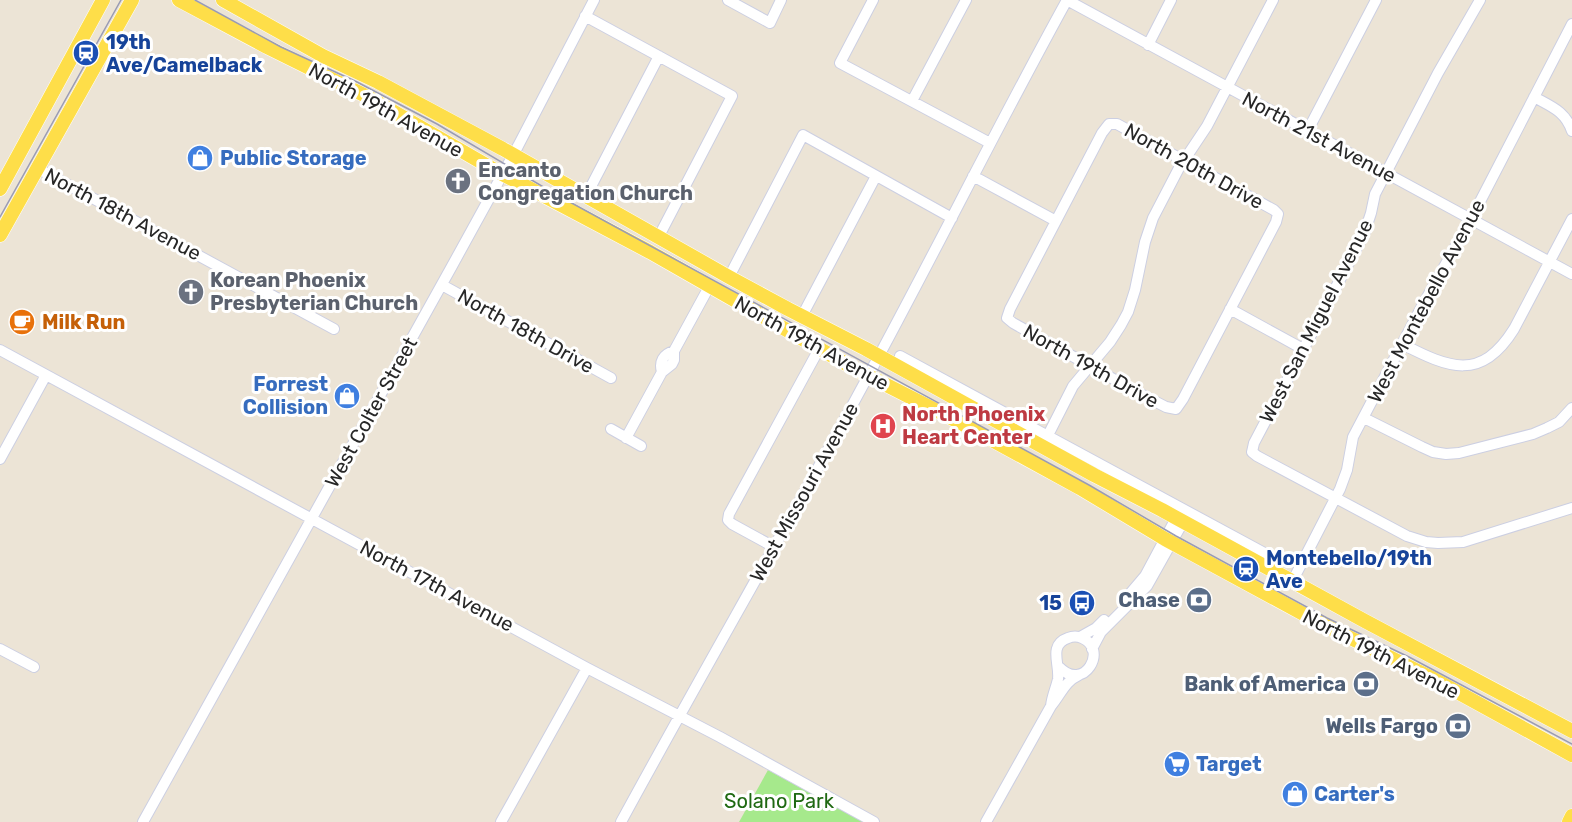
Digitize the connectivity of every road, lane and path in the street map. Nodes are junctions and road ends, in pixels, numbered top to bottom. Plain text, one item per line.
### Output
1 (103, 0) edge
2 (132, 0) edge
3 (179, 0) edge
4 (223, 0) edge
5 (594, 0) edge
6 (728, 0) edge
7 (782, 0) edge
8 (873, 0) edge
9 (966, 0) edge
10 (1067, 0) edge
11 (1171, 0) edge
12 (1273, 0) edge
13 (1376, 0) edge
14 (1480, 0) edge
15 (585, 16) junction
16 (1572, 24) edge
17 (1148, 45) junction
18 (659, 56) junction
19 (1227, 87) junction
20 (1534, 97) junction
21 (912, 101) junction
22 (1308, 130) junction
23 (1572, 131) edge
24 (990, 143) junction
25 (513, 155) junction
26 (1184, 160) junction
27 (37, 168) junction
28 (502, 174) junction
29 (1387, 174) junction
30 (876, 176) junction
31 (973, 176) junction
32 (0, 189) edge
33 (586, 196) junction
34 (952, 218) junction
35 (1471, 219) junction
36 (1572, 219) edge
37 (1056, 221) junction
38 (0, 235) edge
39 (658, 238) junction
40 (1550, 262) junction
41 (1572, 274) edge
42 (729, 277) junction
43 (442, 285) junction
44 (710, 285) junction
45 (1230, 309) junction
46 (802, 316) junction
47 (334, 329) dead end
48 (1402, 344) junction
49 (819, 349) junction
50 (1303, 349) junction
51 (0, 350) edge
52 (879, 356) junction
53 (900, 356) dead end
54 (1090, 366) junction
55 (46, 375) junction
56 (869, 376) junction
57 (611, 378) dead end
58 (1572, 408) edge
59 (1364, 418) junction
60 (610, 429) dead end
61 (626, 438) junction
62 (1045, 441) junction
63 (641, 446) dead end
64 (0, 459) edge
65 (1336, 498) junction
66 (1572, 508) edge
67 (312, 519) junction
68 (1180, 520) junction
69 (1169, 541) junction
70 (774, 547) junction
71 (1272, 571) junction
72 (1292, 582) junction
73 (1080, 637) junction
74 (0, 649) edge
75 (1092, 649) junction
76 (1059, 667) junction
77 (34, 668) dead end
78 (586, 668) junction
79 (1079, 675) junction
80 (1051, 706) junction
81 (679, 716) junction
82 (1572, 731) edge
83 (1572, 755) edge
84 (1572, 816) edge
85 (143, 822) edge
86 (501, 822) edge
87 (621, 822) edge
88 (874, 822) edge
89 (986, 822) edge
90 (1569, 822) edge

1 - 32 main road
2 - 27 main road
3 - 28 main road, North 19th Avenue
4 - 25 main road, North 19th Avenue
5 - 15 street, West Colter Street
6 - 7 street
8 - 21 street
9 - 21 street
10 - 17 street, North 21st Avenue
10 - 24 street, West Missouri Avenue
11 - 17 street
12 - 19 street
13 - 22 street
14 - 29 street, West San Miguel Avenue
15 - 18 street
15 - 25 street, West Colter Street
16 - 20 street, West Montebello Avenue
17 - 19 street, North 21st Avenue
18 - 33 street
18 - 39 street
19 - 22 street, North 21st Avenue
19 - 26 street
20 - 23 street
20 - 35 street, West Montebello Avenue
21 - 24 street
22 - 29 street, North 21st Avenue
24 - 31 street, West Missouri Avenue
25 - 28 street, West Colter Street
25 - 33 main road, North 19th Avenue
26 - 37 street, North 20th Drive
26 - 45 street, North 20th Drive
26 - 54 street
27 - 38 main road
27 - 47 street, North 18th Avenue
28 - 43 street, West Colter Street
28 - 44 main road, North 19th Avenue
29 - 35 street, North 21st Avenue
29 - 50 street, West San Miguel Avenue
30 - 34 street
30 - 42 street
30 - 46 street
31 - 34 street, West Missouri Avenue
31 - 37 street
33 - 39 main road, North 19th Avenue
34 - 52 street, West Missouri Avenue
35 - 40 street, North 21st Avenue
35 - 48 street, West Montebello Avenue
36 - 40 street
37 - 54 street, North 19th Drive
39 - 42 main road, North 19th Avenue
40 - 41 street, North 21st Avenue
40 - 48 street
42 - 46 main road, North 19th Avenue
43 - 57 street, North 18th Drive
43 - 67 street, West Colter Street
44 - 49 main road, North 19th Avenue
44 - 61 street
45 - 50 street
45 - 54 street, North 19th Drive
46 - 52 main road, North 19th Avenue
48 - 59 street, West Montebello Avenue
49 - 56 main road, North 19th Avenue
49 - 70 street
50 - 65 street, West San Miguel Avenue
51 - 55 street, North 17th Avenue
52 - 56 street, West Missouri Avenue
52 - 62 main road, North 19th Avenue
53 - 62 street, North 19th Avenue
54 - 62 street
55 - 64 street
55 - 67 street, North 17th Avenue
56 - 69 main road, North 19th Avenue
56 - 70 street, West Missouri Avenue
58 - 59 street
59 - 65 street, West Montebello Avenue
60 - 61 street
61 - 63 street
62 - 68 main road, North 19th Avenue
62 - 71 street, North 19th Avenue
65 - 66 street
65 - 72 street, West Montebello Avenue
67 - 78 street, North 17th Avenue
67 - 85 street, West Colter Street
68 - 69 street
68 - 71 main road, North 19th Avenue
69 - 73 street
69 - 75 street
69 - 83 main road, North 19th Avenue
70 - 81 street, West Missouri Avenue
71 - 72 main road, North 19th Avenue
72 - 82 main road, North 19th Avenue
73 - 75 street
73 - 76 street
74 - 77 street
75 - 79 street
76 - 79 street
76 - 80 street
78 - 81 street, North 17th Avenue
78 - 86 street
79 - 80 street
80 - 89 street
81 - 87 street, West Missouri Avenue
81 - 88 street, North 17th Avenue
84 - 90 main road

